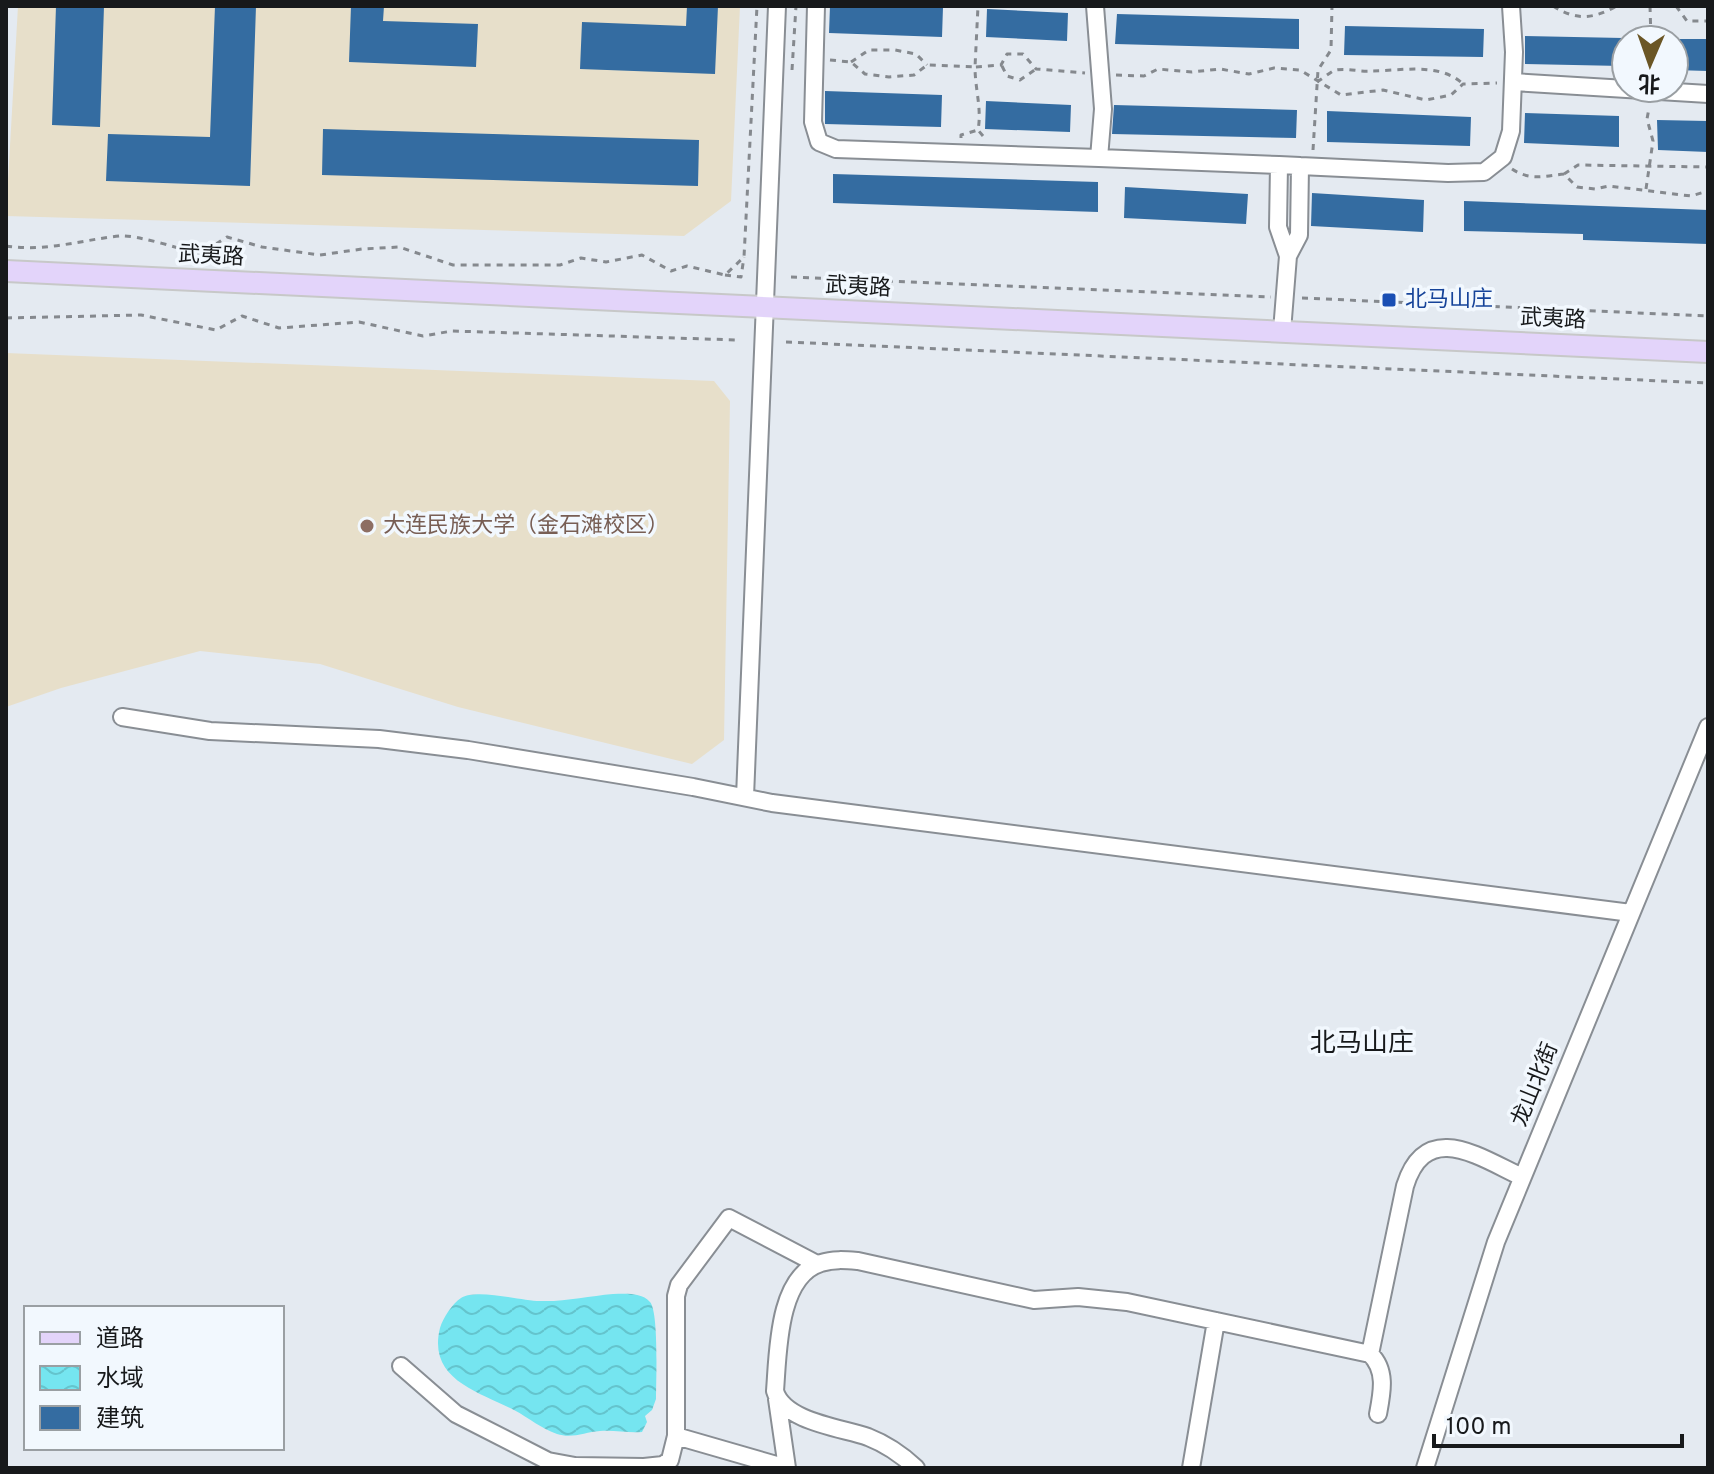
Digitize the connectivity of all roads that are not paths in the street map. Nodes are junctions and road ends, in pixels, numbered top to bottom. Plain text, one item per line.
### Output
1 (777, 6) edge
2 (816, 6) edge
3 (1095, 6) edge
4 (1511, 6) edge
5 (1513, 82) junction
6 (1708, 94) edge
7 (1099, 158) junction
8 (1279, 165) junction
9 (1304, 166) junction
10 (1288, 256) junction
11 (6, 271) edge
12 (764, 307) junction
13 (1282, 331) junction
14 (1708, 352) edge
15 (122, 717) dead end
16 (1708, 727) edge
17 (745, 797) junction
18 (1631, 913) junction
19 (1522, 1177) junction
20 (817, 1264) junction
21 (1216, 1321) junction
22 (1370, 1354) junction
23 (401, 1366) dead end
24 (777, 1399) junction
25 (1378, 1414) dead end
26 (676, 1436) junction
27 (787, 1468) edge
28 (916, 1468) edge
29 (1191, 1468) edge
30 (1425, 1468) edge

1 - 12 street
2 - 7 street
3 - 7 street
4 - 5 street
5 - 6 street
5 - 9 street
7 - 8 street
8 - 9 street
8 - 10 street
9 - 10 street
10 - 13 street
11 - 12 main road, 武夷路
12 - 13 main road, 武夷路
12 - 17 street
13 - 14 main road, 武夷路
15 - 17 street
16 - 18 street, 龙山北街
17 - 18 street
18 - 19 street, 龙山北街
19 - 22 street
19 - 30 street, 龙山北街
20 - 21 street
20 - 24 street
20 - 26 street
21 - 22 street
21 - 29 street
22 - 25 street
23 - 26 street
24 - 27 street
24 - 28 street
26 - 27 street

